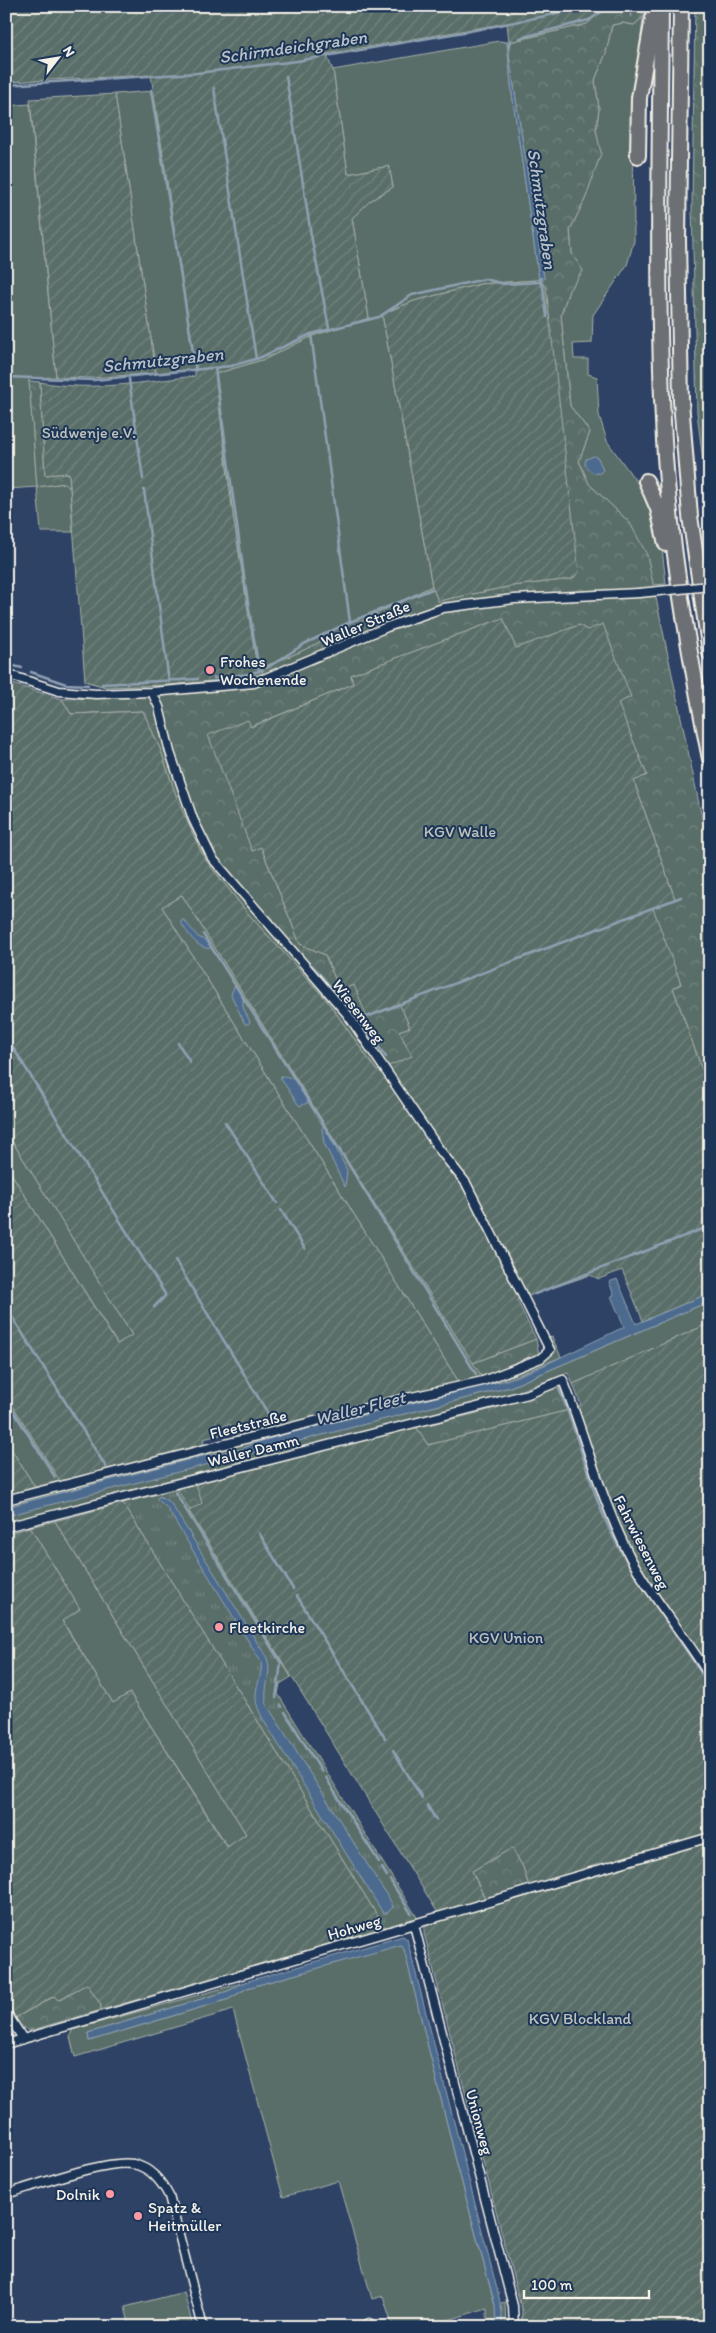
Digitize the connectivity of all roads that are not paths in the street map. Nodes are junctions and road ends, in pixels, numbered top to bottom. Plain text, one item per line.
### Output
1 (655, 6) edge
2 (661, 6) edge
3 (681, 6) edge
4 (638, 156) dead end
5 (646, 481) dead end
6 (678, 573) junction
7 (710, 586) edge
8 (702, 608) junction
9 (710, 626) edge
10 (710, 653) edge
11 (6, 674) edge
12 (152, 692) junction
13 (710, 759) edge
14 (550, 1350) joint
15 (563, 1380) joint
16 (6, 1500) edge
17 (6, 1527) edge
18 (710, 1678) edge
19 (710, 1837) edge
20 (414, 1925) junction
21 (6, 2012) edge
22 (23, 2039) junction
23 (6, 2044) edge
24 (6, 2194) edge
25 (202, 2327) edge
26 (514, 2327) edge

1 - 4 highway
2 - 6 highway
3 - 8 highway
5 - 6 highway
6 - 13 highway
7 - 12 street, Waller Straße, bridge
8 - 9 highway
8 - 10 highway
11 - 12 street, Waller Straße
12 - 14 street, Wiesenweg
14 - 16 street, Fleetstraße
15 - 17 street, Waller Damm
15 - 18 street, Fahrwiesenweg
19 - 20 street, Hohweg
20 - 22 street, Hohweg
20 - 26 street, Unionweg
21 - 22 street
22 - 23 street, Hohweg
24 - 25 street

